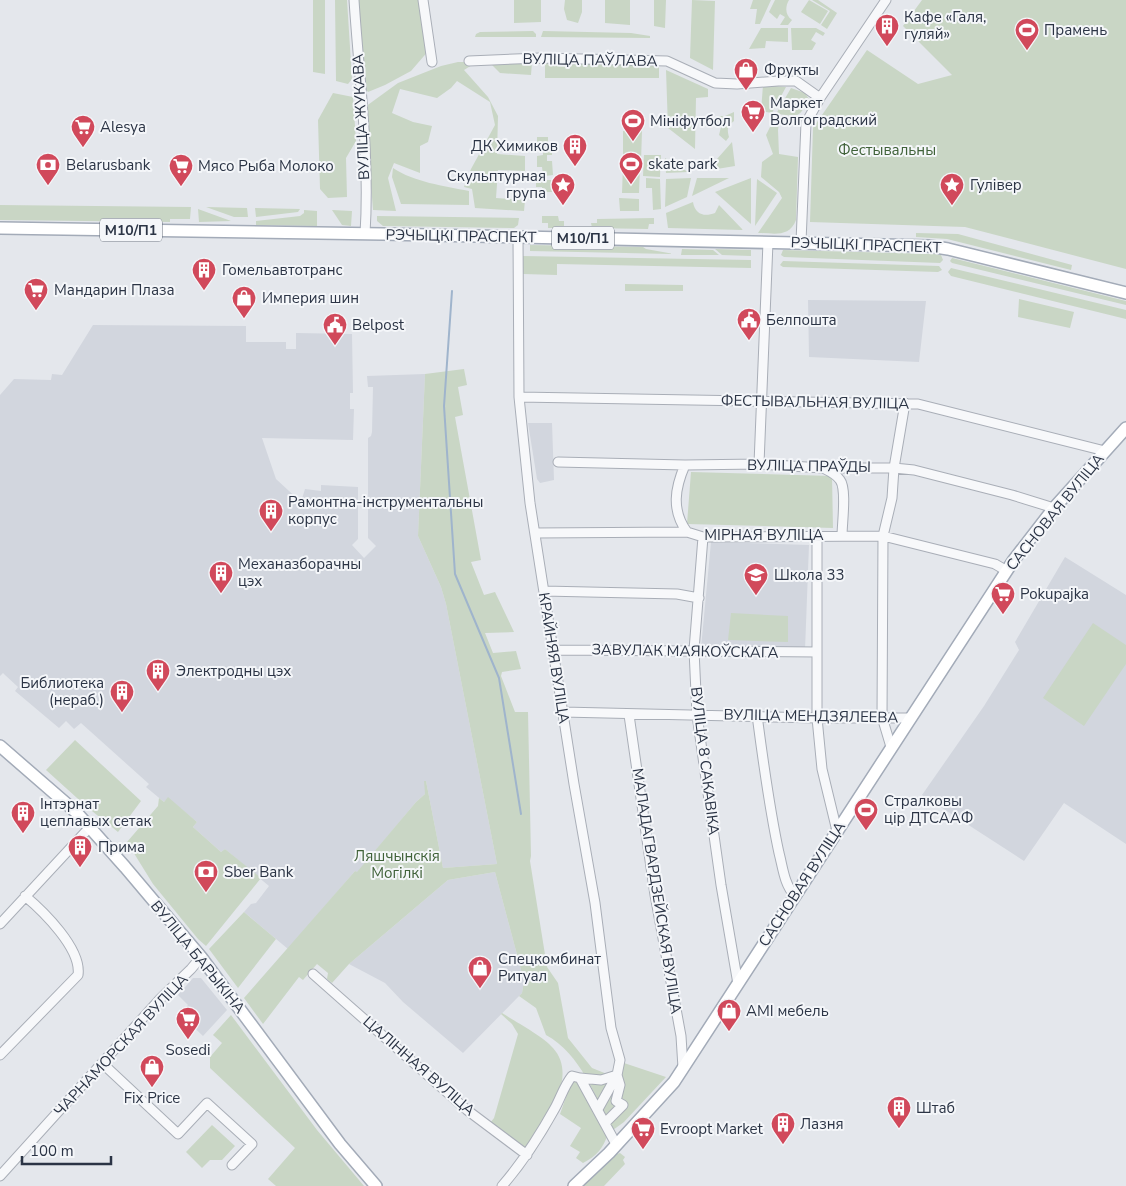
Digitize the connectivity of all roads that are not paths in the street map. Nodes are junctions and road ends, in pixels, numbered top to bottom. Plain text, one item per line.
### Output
1 (354, 0) edge
2 (423, 0) edge
3 (886, 0) edge
4 (469, 61) dead end
5 (432, 62) dead end
6 (820, 98) junction
7 (0, 228) edge
8 (365, 234) junction
9 (518, 237) junction
10 (768, 242) junction
11 (801, 242) junction
12 (1126, 293) edge
13 (519, 396) junction
14 (762, 401) junction
15 (905, 403) junction
16 (1126, 428) edge
17 (1105, 451) junction
18 (558, 462) dead end
19 (759, 464) junction
20 (686, 465) junction
21 (823, 468) junction
22 (894, 468) junction
23 (1054, 508) junction
24 (687, 532) junction
25 (535, 533) junction
26 (818, 536) junction
27 (842, 536) junction
28 (883, 536) junction
29 (703, 537) junction
30 (1007, 571) junction
31 (544, 591) junction
32 (699, 598) junction
33 (554, 650) junction
34 (694, 650) junction
35 (817, 652) junction
36 (562, 712) junction
37 (629, 714) junction
38 (697, 715) junction
39 (757, 715) junction
40 (882, 717) junction
41 (817, 718) junction
42 (910, 718) junction
43 (0, 746) edge
44 (891, 747) junction
45 (90, 827) junction
46 (836, 831) junction
47 (25, 896) junction
48 (795, 896) junction
49 (0, 924) edge
50 (201, 958) junction
51 (313, 974) dead end
52 (738, 984) junction
53 (0, 1055) edge
54 (102, 1063) junction
55 (684, 1068) junction
56 (617, 1075) junction
57 (576, 1077) junction
58 (598, 1109) junction
59 (605, 1123) junction
60 (616, 1144) junction
61 (527, 1155) junction
62 (232, 1165) dead end
63 (0, 1176) edge
64 (376, 1186) edge
65 (502, 1186) edge
66 (574, 1186) edge

1 - 8 street, ВУЛІЦА ЖУКАВА
2 - 5 street
3 - 6 street
4 - 6 street, ВУЛІЦА ПАЎЛАВА
6 - 11 street
7 - 8 main road, РЭЧЫЦКІ ПРАСПЕКТ / М10/П1
8 - 9 main road, РЭЧЫЦКІ ПРАСПЕКТ / М10/П1
9 - 10 main road, РЭЧЫЦКІ ПРАСПЕКТ / М10/П1
9 - 13 street, КРАЙНЯЯ ВУЛІЦА
10 - 11 main road, РЭЧЫЦКІ ПРАСПЕКТ / М10/П1
10 - 14 street
11 - 12 main road, РЭЧЫЦКІ ПРАСПЕКТ / М10/П1
13 - 14 street, ФЕСТЫВАЛЬНАЯ ВУЛІЦА
13 - 25 street, КРАЙНЯЯ ВУЛІЦА
14 - 15 street, ФЕСТЫВАЛЬНАЯ ВУЛІЦА
14 - 19 street
15 - 17 street, ФЕСТЫВАЛЬНАЯ ВУЛІЦА
15 - 22 street
16 - 17 main road, САСНОВАЯ ВУЛІЦА
17 - 23 main road, САСНОВАЯ ВУЛІЦА
18 - 20 street, ВУЛІЦА ПРАЎДЫ
19 - 20 street, ВУЛІЦА ПРАЎДЫ
19 - 21 street, ВУЛІЦА ПРАЎДЫ
20 - 24 street, МІРНАЯ ВУЛІЦА
21 - 22 street, ВУЛІЦА ПРАЎДЫ
21 - 27 street, МІРНАЯ ВУЛІЦА
22 - 23 street, ВУЛІЦА ПРАЎДЫ
22 - 28 street
23 - 30 main road, САСНОВАЯ ВУЛІЦА
24 - 25 street, МІРНАЯ ВУЛІЦА
24 - 29 street, МІРНАЯ ВУЛІЦА
25 - 31 street, КРАЙНЯЯ ВУЛІЦА
26 - 27 street, МІРНАЯ ВУЛІЦА
26 - 29 street, МІРНАЯ ВУЛІЦА
26 - 35 street
27 - 28 street, МІРНАЯ ВУЛІЦА
28 - 30 street, МІРНАЯ ВУЛІЦА
28 - 40 street
29 - 32 street, ВУЛІЦА 8 САКАВІКА
30 - 42 main road, САСНОВАЯ ВУЛІЦА
31 - 32 street
31 - 33 street, КРАЙНЯЯ ВУЛІЦА
32 - 34 street, ВУЛІЦА 8 САКАВІКА
33 - 34 street, ЗАВУЛАК МАЯКОЎСКАГА
33 - 36 street, КРАЙНЯЯ ВУЛІЦА
34 - 35 street, ЗАВУЛАК МАЯКОЎСКАГА
34 - 38 street, ВУЛІЦА 8 САКАВІКА
35 - 41 street
36 - 37 street, ВУЛІЦА МЕНДЗЯЛЕЕВА
36 - 56 street, КРАЙНЯЯ ВУЛІЦА
37 - 38 street, ВУЛІЦА МЕНДЗЯЛЕЕВА
37 - 55 street, МАЛАДАГВАРДЗЕЙСКАЯ ВУЛІЦА
38 - 39 street, ВУЛІЦА МЕНДЗЯЛЕЕВА
38 - 52 street, ВУЛІЦА 8 САКАВІКА
39 - 41 street, ВУЛІЦА МЕНДЗЯЛЕЕВА
39 - 48 street
40 - 41 street, ВУЛІЦА МЕНДЗЯЛЕЕВА
40 - 42 street, ВУЛІЦА МЕНДЗЯЛЕЕВА
40 - 44 street
41 - 46 street
42 - 44 main road, САСНОВАЯ ВУЛІЦА
43 - 45 main road, ВУЛІЦА БАРЫКІНА
44 - 46 main road, САСНОВАЯ ВУЛІЦА
45 - 47 street
45 - 50 main road, ВУЛІЦА БАРЫКІНА
46 - 48 main road, САСНОВАЯ ВУЛІЦА
47 - 49 street
47 - 53 street
48 - 52 main road, САСНОВАЯ ВУЛІЦА
50 - 54 street, ЧАРНАМОРСКАЯ ВУЛІЦА
50 - 64 main road, ВУЛІЦА БАРЫКІНА
51 - 61 street, ЦАЛІННАЯ ВУЛІЦА
52 - 55 main road, САСНОВАЯ ВУЛІЦА
54 - 62 street
54 - 63 street, ЧАРНАМОРСКАЯ ВУЛІЦА
55 - 60 main road, САСНОВАЯ ВУЛІЦА
56 - 57 street
56 - 58 street, КРАЙНЯЯ ВУЛІЦА
56 - 59 street, КРАЙНЯЯ ВУЛІЦА
57 - 58 street
57 - 61 street
58 - 59 street
59 - 60 street
60 - 66 main road, САСНОВАЯ ВУЛІЦА
61 - 65 street

